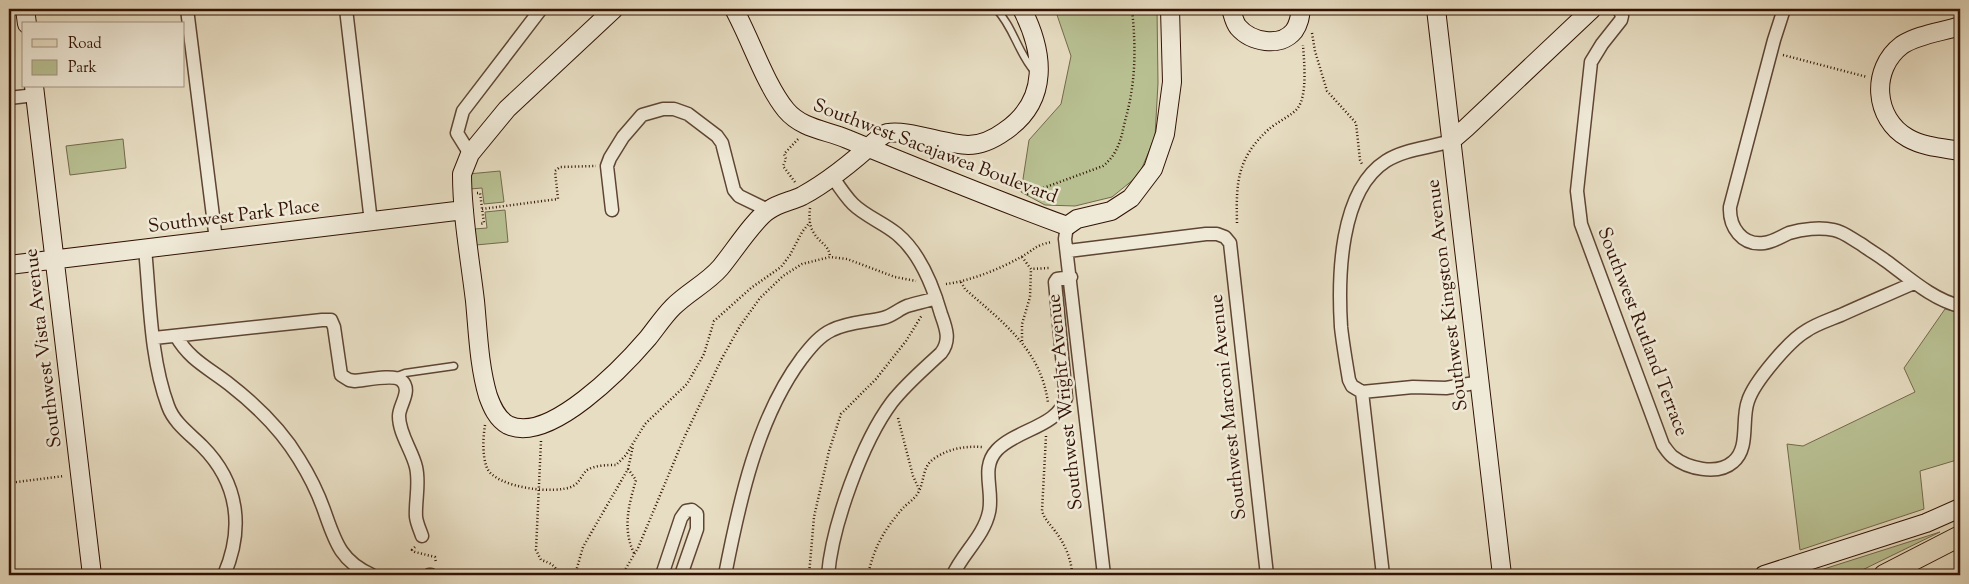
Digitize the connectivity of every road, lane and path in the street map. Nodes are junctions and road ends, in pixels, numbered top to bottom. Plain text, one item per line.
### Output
1 (25, 9) edge
2 (187, 9) edge
3 (346, 9) edge
4 (541, 9) edge
5 (614, 9) edge
6 (734, 9) edge
7 (996, 9) edge
8 (1022, 9) edge
9 (1132, 9) edge
10 (1170, 9) edge
11 (1231, 9) edge
12 (1300, 9) edge
13 (1436, 9) edge
14 (1592, 9) edge
15 (1619, 9) edge
16 (1784, 9) edge
17 (27, 22) edge
18 (1960, 26) edge
19 (1302, 42) dead end
20 (1771, 52) junction
21 (1040, 77) junction
22 (1881, 79) junction
23 (35, 90) edge
24 (9, 98) edge
25 (802, 136) dead end
26 (1451, 140) junction
27 (869, 149) junction
28 (1960, 151) edge
29 (470, 154) junction
30 (1360, 160) dead end
31 (607, 166) junction
32 (832, 176) junction
33 (799, 188) dead end
34 (480, 193) dead end
35 (810, 204) dead end
36 (1018, 207) junction
37 (482, 209) junction
38 (464, 210) junction
39 (612, 210) dead end
40 (768, 210) junction
41 (371, 222) junction
42 (810, 222) junction
43 (1237, 222) dead end
44 (484, 223) dead end
45 (1067, 226) junction
46 (216, 240) junction
47 (1052, 242) dead end
48 (145, 249) junction
49 (1068, 251) junction
50 (830, 257) junction
51 (1022, 257) junction
52 (56, 259) junction
53 (9, 265) edge
54 (1056, 267) dead end
55 (1031, 269) junction
56 (1071, 277) junction
57 (920, 281) dead end
58 (961, 282) junction
59 (1914, 283) junction
60 (946, 284) dead end
61 (931, 300) junction
62 (1960, 306) edge
63 (176, 336) junction
64 (154, 338) junction
65 (1022, 342) junction
66 (454, 366) dead end
67 (394, 378) junction
68 (1480, 382) junction
69 (1362, 392) junction
70 (490, 400) junction
71 (893, 401) junction
72 (1048, 405) dead end
73 (540, 424) junction
74 (1047, 430) dead end
75 (634, 442) junction
76 (996, 450) junction
77 (628, 469) junction
78 (80, 474) junction
79 (9, 483) edge
80 (538, 488) junction
81 (920, 491) junction
82 (1960, 508) edge
83 (422, 536) joint
84 (1960, 536) edge
85 (634, 554) junction
86 (92, 575) edge
87 (224, 575) edge
88 (372, 575) edge
89 (430, 575) edge
90 (559, 575) edge
91 (575, 575) edge
92 (623, 575) edge
93 (662, 575) edge
94 (681, 575) edge
95 (724, 575) edge
96 (809, 575) edge
97 (828, 575) edge
98 (868, 575) edge
99 (953, 575) edge
100 (1072, 575) edge
101 (1104, 575) edge
102 (1268, 575) edge
103 (1383, 575) edge
104 (1502, 575) edge
105 (1764, 575) edge
106 (1884, 575) edge

1 - 17 street
2 - 46 street
3 - 41 street
4 - 29 street
5 - 29 street
6 - 27 street, Southwest Sacajawea Boulevard
7 - 21 lane
8 - 21 street
9 - 36 path
10 - 45 street
11 - 12 street
12 - 30 path
13 - 26 street, Southwest Kingston Avenue
14 - 26 street
15 - 59 street, Southwest Rutland Terrace
16 - 20 street
18 - 22 street
19 - 43 path
20 - 22 path
20 - 59 street
21 - 27 street
22 - 28 street
23 - 24 street
23 - 52 street, Southwest Vista Avenue
25 - 33 path
26 - 68 street, Southwest Kingston Avenue
26 - 69 street
27 - 32 street
27 - 36 street, Southwest Sacajawea Boulevard
29 - 38 street
31 - 37 path
31 - 39 street
31 - 40 street
32 - 40 street
32 - 61 street
34 - 37 path
35 - 42 path
36 - 45 street, Southwest Sacajawea Boulevard
37 - 44 path
38 - 41 street, Southwest Park Place
38 - 70 street
40 - 73 street
41 - 46 street, Southwest Park Place
42 - 50 path
42 - 75 path
45 - 49 street, Southwest Wright Avenue
46 - 48 street, Southwest Park Place
47 - 51 path
48 - 52 street, Southwest Park Place
48 - 64 street
49 - 56 street, Southwest Wright Avenue
49 - 102 street, Southwest Marconi Avenue
50 - 57 path
50 - 85 path
51 - 55 path
51 - 58 path
52 - 53 street, Southwest Park Place
52 - 78 street, Southwest Vista Avenue
54 - 55 path
55 - 65 path
56 - 76 street
56 - 101 street, Southwest Wright Avenue
58 - 60 path
58 - 65 path
59 - 62 street
61 - 71 street
61 - 95 street
61 - 96 path
63 - 64 street
63 - 67 street
63 - 88 street
64 - 87 street
65 - 72 path
66 - 67 lane
67 - 83 street
68 - 69 street
68 - 104 street, Southwest Kingston Avenue
69 - 103 street
70 - 73 street
70 - 80 path
71 - 81 path
71 - 97 street
73 - 80 path
74 - 100 path
75 - 77 path
75 - 80 path
76 - 81 path
76 - 99 street
77 - 85 path
77 - 91 path
78 - 79 path
78 - 86 street, Southwest Vista Avenue
80 - 90 path
81 - 98 path
82 - 105 street
83 - 89 path
84 - 106 main road
85 - 92 path
93 - 94 street

